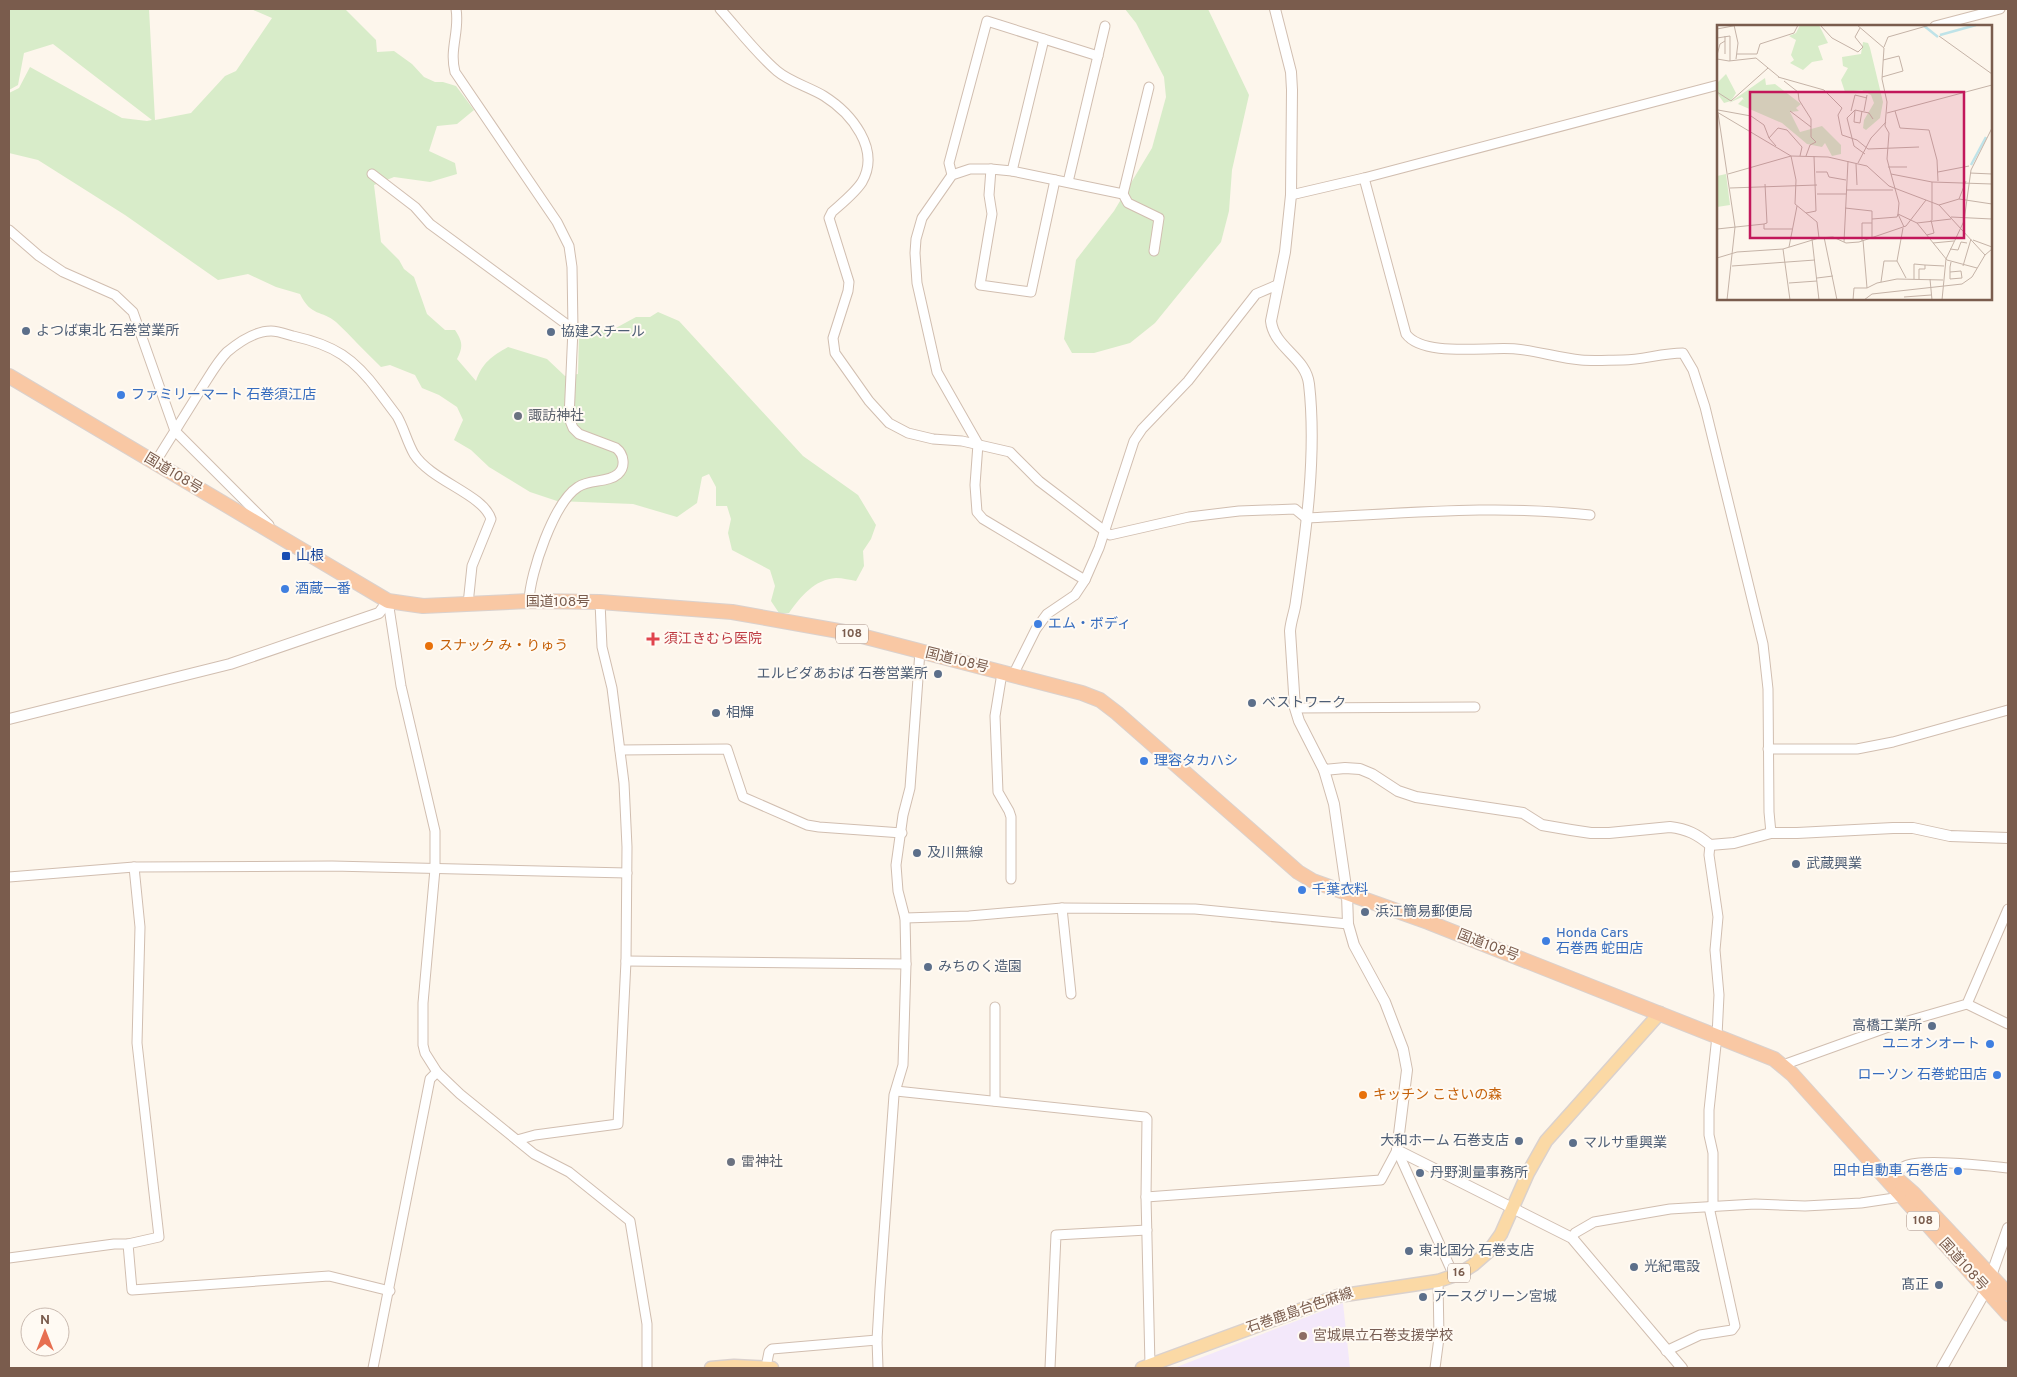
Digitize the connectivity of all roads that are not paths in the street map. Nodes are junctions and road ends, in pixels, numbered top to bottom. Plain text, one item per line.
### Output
1 (456, 9) edge
2 (720, 9) edge
3 (1275, 9) edge
4 (2000, 9) edge
5 (1939, 25) edge
6 (1105, 26) dead end
7 (1044, 39) junction
8 (1098, 56) junction
9 (1717, 84) edge
10 (1149, 87) dead end
11 (991, 169) junction
12 (1012, 171) junction
13 (372, 174) dead end
14 (952, 175) junction
15 (1364, 178) junction
16 (1055, 180) junction
17 (1068, 182) junction
18 (1123, 194) junction
19 (1291, 195) junction
20 (9, 230) edge
21 (1154, 251) dead end
22 (1277, 285) junction
23 (573, 328) junction
24 (9, 376) edge
25 (175, 431) junction
26 (978, 444) junction
27 (155, 463) junction
28 (1590, 515) dead end
29 (1306, 518) junction
30 (1104, 531) junction
31 (281, 537) junction
32 (1085, 580) junction
33 (388, 601) junction
34 (530, 601) junction
35 (600, 602) junction
36 (468, 604) junction
37 (920, 652) junction
38 (1008, 674) junction
39 (1475, 707) dead end
40 (1295, 708) junction
41 (2008, 710) edge
42 (9, 719) edge
43 (620, 750) junction
44 (1768, 750) junction
45 (1324, 770) junction
46 (902, 833) junction
47 (1771, 833) junction
48 (2008, 838) edge
49 (1710, 845) junction
50 (134, 867) junction
51 (436, 869) junction
52 (627, 874) junction
53 (9, 878) edge
54 (1010, 879) dead end
55 (1347, 894) junction
56 (1062, 908) junction
57 (2008, 908) edge
58 (905, 918) junction
59 (1348, 924) junction
60 (626, 961) junction
61 (906, 964) junction
62 (1070, 994) dead end
63 (1967, 1004) junction
64 (995, 1007) dead end
65 (1660, 1013) junction
66 (2008, 1024) edge
67 (1717, 1036) junction
68 (1784, 1066) junction
69 (437, 1072) junction
70 (896, 1091) junction
71 (996, 1101) junction
72 (1838, 1127) junction
73 (517, 1140) junction
74 (1398, 1150) junction
75 (2008, 1168) edge
76 (1893, 1176) junction
77 (1146, 1197) junction
78 (1901, 1197) junction
79 (1711, 1207) junction
80 (1513, 1210) junction
81 (2008, 1228) edge
82 (1147, 1230) junction
83 (1572, 1238) junction
84 (128, 1244) junction
85 (9, 1258) edge
86 (1454, 1276) junction
87 (1991, 1276) junction
88 (1438, 1281) junction
89 (1986, 1290) junction
90 (390, 1291) junction
91 (2008, 1294) edge
92 (2008, 1314) edge
93 (877, 1340) junction
94 (1666, 1351) junction
95 (1146, 1367) edge
96 (373, 1368) edge
97 (647, 1368) edge
98 (711, 1368) edge
99 (769, 1368) edge
100 (878, 1368) edge
101 (1050, 1368) edge
102 (1435, 1368) edge
103 (1682, 1368) edge
104 (1942, 1368) edge

1 - 23 street
2 - 26 street
3 - 19 street
4 - 5 street
6 - 8 street
7 - 8 street
7 - 12 street
7 - 14 street
8 - 17 street
9 - 15 street
10 - 18 street
11 - 12 street
11 - 14 street
11 - 16 street
12 - 16 street
13 - 23 street
14 - 26 street
15 - 19 street
15 - 44 street
16 - 17 street
17 - 18 street
18 - 21 street
19 - 22 street
20 - 25 street
22 - 29 street
22 - 30 street
23 - 34 street
24 - 27 highway, 国道108号 / 108
25 - 27 street
25 - 31 street
25 - 36 street
26 - 30 street
26 - 32 street
27 - 31 highway, 国道108号 / 108
28 - 29 street
29 - 30 street
29 - 40 street
30 - 32 street
31 - 33 highway, 国道108号 / 108
32 - 38 street
33 - 36 highway, 国道108号 / 108
33 - 42 street
33 - 51 street
34 - 35 highway, 国道108号 / 108
34 - 36 highway, 国道108号 / 108
35 - 37 highway, 国道108号 / 108
35 - 43 street
37 - 38 highway, 国道108号 / 108
37 - 46 street
38 - 54 street
38 - 55 highway, 国道108号 / 108
39 - 40 street
40 - 45 street
41 - 44 street
43 - 46 street
43 - 52 street
44 - 47 street
45 - 49 street
45 - 55 street
46 - 58 street
47 - 48 street
47 - 49 street
49 - 67 street
50 - 51 street
50 - 53 street
50 - 84 street
51 - 52 street
51 - 69 street
52 - 60 street
55 - 59 street
55 - 65 highway, 国道108号 / 108
56 - 58 street
56 - 59 street
56 - 62 street
57 - 63 street
58 - 61 street
59 - 74 street
60 - 61 street
60 - 73 street
61 - 70 street
63 - 66 street
63 - 68 street
64 - 71 street
65 - 67 highway, 国道108号 / 108
65 - 80 main road, 石巻鹿島台色麻線 / 16
67 - 68 highway, 国道108号 / 108
67 - 79 street
68 - 72 highway, 国道108号 / 108
69 - 73 street
69 - 90 street
70 - 71 street
70 - 93 street
71 - 77 street
72 - 76 highway, 国道108号 / 108
72 - 78 highway, 国道108号 / 108
73 - 97 street
74 - 77 street
74 - 80 street
74 - 86 street
75 - 76 street
76 - 87 highway, 国道108号 / 108
77 - 82 street
78 - 79 street
78 - 89 highway, 国道108号 / 108
79 - 83 street
79 - 94 street
80 - 83 street
80 - 86 main road, 石巻鹿島台色麻線 / 16
81 - 87 street
82 - 95 street
82 - 101 street
83 - 94 street
84 - 85 street
84 - 90 street
86 - 88 main road, 石巻鹿島台色麻線 / 16
87 - 89 street
87 - 91 highway, 国道108号 / 108
88 - 95 main road, 石巻鹿島台色麻線 / 16
88 - 102 street
89 - 92 highway, 国道108号 / 108
89 - 104 street
90 - 96 street
93 - 99 street
93 - 100 street
94 - 103 street
98 - 99 main road

